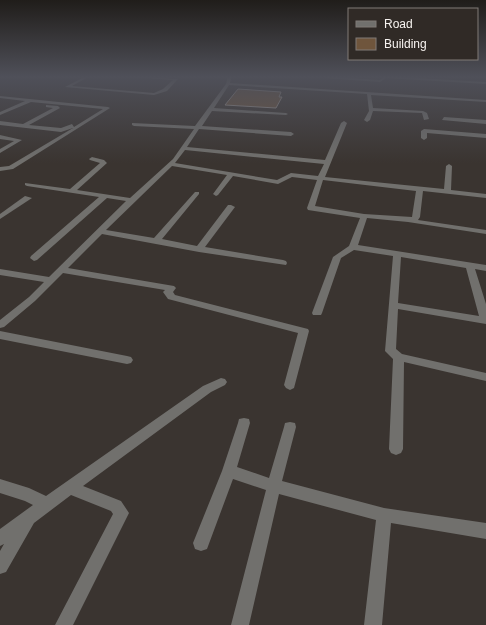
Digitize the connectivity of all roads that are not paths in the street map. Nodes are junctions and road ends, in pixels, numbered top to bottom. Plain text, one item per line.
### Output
1 (19, 105) edge
2 (42, 105) edge
3 (81, 105) edge
4 (212, 105) edge
5 (370, 105) edge
6 (82, 108) dead end
7 (209, 109) junction
8 (370, 109) junction
9 (0, 114) edge
10 (286, 114) dead end
11 (426, 119) dead end
12 (444, 119) dead end
13 (367, 120) dead end
14 (486, 122) edge
15 (0, 123) edge
16 (344, 123) dead end
17 (10, 124) junction
18 (134, 124) dead end
19 (23, 126) junction
20 (197, 128) junction
21 (0, 129) edge
22 (292, 134) dead end
23 (486, 136) edge
24 (0, 137) edge
25 (424, 138) dead end
26 (183, 148) junction
27 (2, 149) edge
28 (92, 159) dead end
29 (327, 162) junction
30 (170, 164) junction
31 (449, 166) dead end
32 (0, 169) edge
33 (232, 174) junction
34 (320, 180) junction
35 (27, 184) dead end
36 (420, 188) junction
37 (71, 191) junction
38 (447, 191) junction
39 (197, 193) dead end
40 (216, 194) dead end
41 (104, 196) junction
42 (486, 196) edge
43 (28, 198) dead end
44 (131, 200) junction
45 (231, 207) dead end
46 (364, 216) junction
47 (0, 217) edge
48 (411, 221) junction
49 (100, 231) junction
50 (486, 232) edge
51 (156, 241) junction
52 (352, 247) junction
53 (199, 249) junction
54 (397, 254) junction
55 (34, 258) dead end
56 (283, 263) dead end
57 (470, 266) junction
58 (486, 268) edge
59 (62, 270) junction
60 (0, 272) edge
61 (52, 280) junction
62 (394, 305) junction
63 (318, 313) dead end
64 (486, 321) edge
65 (0, 325) edge
66 (0, 335) edge
67 (399, 357) junction
68 (127, 360) dead end
69 (486, 376) edge
70 (221, 382) dead end
71 (290, 385) dead end
72 (244, 424) dead end
73 (290, 427) dead end
74 (396, 449) dead end
75 (229, 471) junction
76 (0, 486) edge
77 (274, 486) junction
78 (70, 488) junction
79 (47, 505) junction
80 (30, 515) junction
81 (384, 515) junction
82 (486, 531) edge
83 (0, 538) edge
84 (202, 543) dead end
85 (0, 566) edge
86 (64, 625) edge
87 (240, 625) edge
88 (373, 625) edge

1 - 9 street
2 - 19 street
3 - 32 street
4 - 7 street
5 - 8 street
6 - 19 street
7 - 10 street
7 - 20 street
8 - 11 street
8 - 13 street
12 - 14 street
15 - 17 street
16 - 29 street
17 - 19 street
17 - 21 street
18 - 20 street
20 - 22 street
20 - 26 street
23 - 25 street
24 - 27 street
26 - 29 street
26 - 30 street
28 - 37 street
29 - 34 street
30 - 33 street
30 - 44 street
31 - 38 street
33 - 34 street
33 - 40 street
34 - 36 street
34 - 46 street
35 - 37 street
36 - 38 street
36 - 48 street
37 - 41 street
38 - 42 street
39 - 51 street
41 - 44 street
41 - 55 street
43 - 47 street
44 - 49 street
45 - 53 street
46 - 48 street
46 - 52 street
48 - 50 street
49 - 51 street
49 - 59 street
51 - 53 street
52 - 54 street
52 - 63 street
53 - 56 street
54 - 57 street
54 - 62 street
57 - 58 street
57 - 64 street
59 - 61 street
59 - 71 street
60 - 61 street
61 - 65 street
62 - 64 street
62 - 67 street
66 - 68 street
67 - 69 street
67 - 74 street
70 - 78 street
72 - 75 street
73 - 77 street
75 - 77 street
75 - 84 street
76 - 79 street
77 - 81 street
77 - 87 street
78 - 79 street
78 - 86 street
79 - 80 street
80 - 83 street
80 - 85 street
81 - 82 street
81 - 88 street

